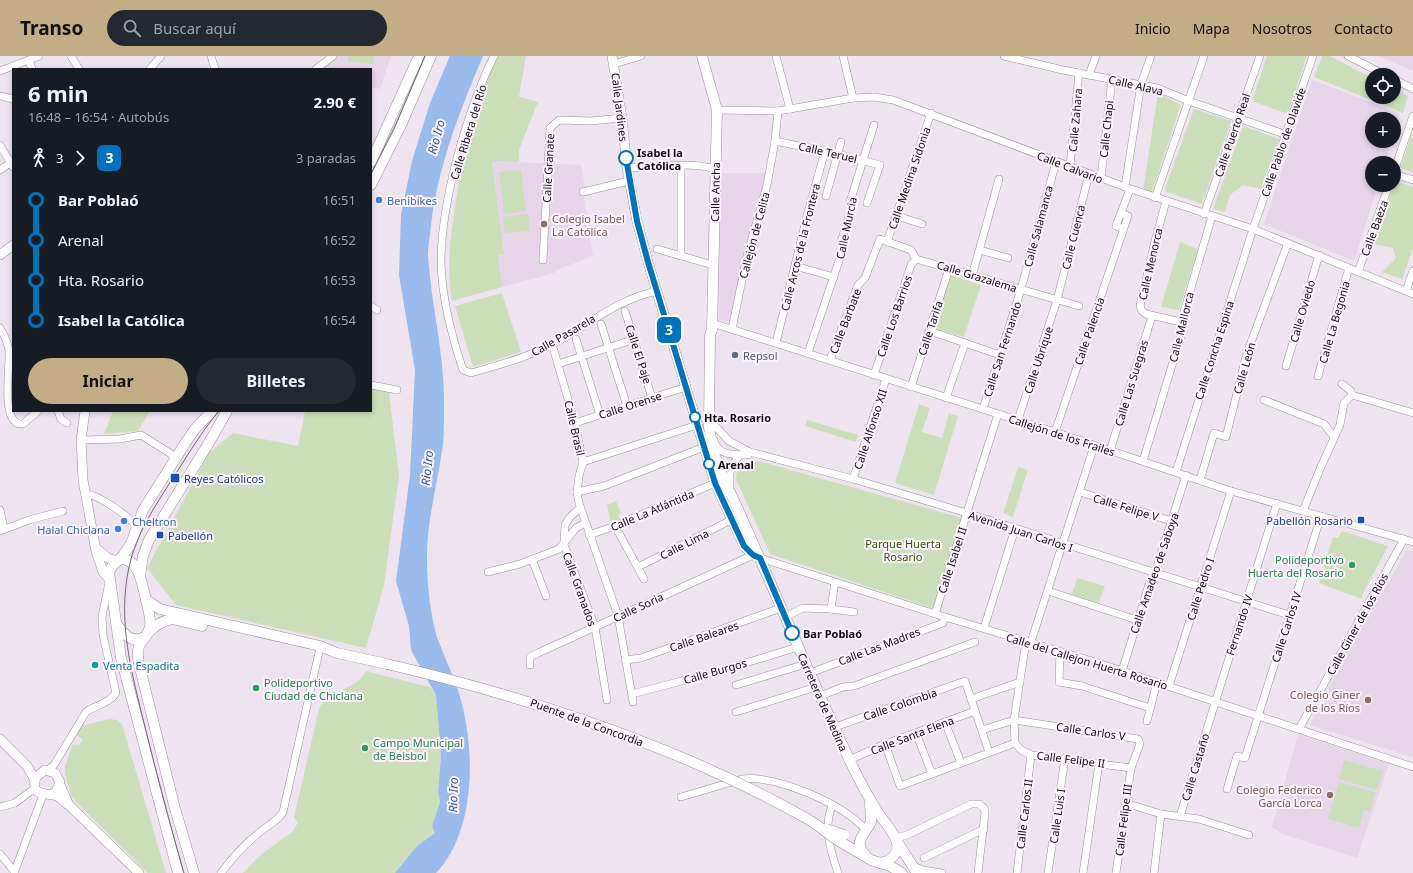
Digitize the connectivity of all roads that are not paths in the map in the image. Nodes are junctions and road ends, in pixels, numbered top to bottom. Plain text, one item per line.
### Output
1 (39, 56) edge
2 (71, 56) edge
3 (161, 56) edge
4 (211, 56) edge
5 (333, 56) edge
6 (420, 56) edge
7 (431, 56) edge
8 (494, 56) edge
9 (641, 56) edge
10 (702, 56) edge
11 (776, 56) edge
12 (843, 56) edge
13 (1004, 56) edge
14 (1041, 56) edge
15 (1096, 56) edge
16 (1151, 56) edge
17 (1204, 56) edge
18 (1260, 56) edge
19 (1313, 56) edge
20 (1348, 56) edge
21 (613, 60) edge
22 (29, 61) junction
23 (1038, 64) junction
24 (32, 68) edge
25 (78, 68) edge
26 (151, 68) edge
27 (215, 68) edge
28 (317, 68) edge
29 (1371, 68) edge
30 (0, 71) edge
31 (1079, 73) junction
32 (1089, 75) junction
33 (1112, 79) junction
34 (1401, 83) edge
35 (1141, 84) junction
36 (1413, 89) edge
37 (0, 96) edge
38 (853, 98) junction
39 (12, 99) edge
40 (1189, 101) junction
41 (790, 109) junction
42 (717, 110) junction
43 (778, 111) junction
44 (931, 113) junction
45 (1413, 116) edge
46 (622, 118) junction
47 (1238, 118) junction
48 (874, 125) dead end
49 (1287, 135) junction
50 (775, 141) junction
51 (841, 142) dead end
52 (0, 145) edge
53 (825, 151) junction
54 (838, 154) junction
55 (1399, 156) edge
56 (372, 160) edge
57 (864, 161) junction
58 (1056, 162) junction
59 (12, 165) edge
60 (681, 166) junction
61 (1070, 166) junction
62 (627, 168) junction
63 (716, 169) junction
64 (0, 170) edge
65 (1089, 174) junction
66 (1401, 175) edge
67 (1101, 178) junction
68 (999, 179) dead end
69 (1413, 180) edge
70 (629, 181) junction
71 (372, 183) edge
72 (1128, 188) junction
73 (583, 192) dead end
74 (1387, 192) edge
75 (826, 196) dead end
76 (1155, 198) junction
77 (1166, 201) junction
78 (867, 203) dead end
79 (1204, 214) junction
80 (897, 216) junction
81 (1212, 216) junction
82 (922, 224) dead end
83 (1253, 229) junction
84 (884, 240) junction
85 (1288, 243) junction
86 (12, 246) edge
87 (657, 249) dead end
88 (980, 250) junction
89 (0, 255) edge
90 (681, 256) junction
91 (1319, 256) junction
92 (1008, 258) dead end
93 (916, 259) junction
94 (543, 260) dead end
95 (713, 265) junction
96 (794, 266) junction
97 (1349, 268) junction
98 (949, 269) junction
99 (1413, 271) edge
100 (1358, 272) junction
101 (972, 276) junction
102 (834, 277) junction
103 (1021, 289) junction
104 (657, 291) junction
105 (1410, 292) edge
106 (1057, 300) junction
107 (1079, 306) dead end
108 (625, 311) dead end
109 (1152, 316) junction
110 (1181, 322) junction
111 (600, 324) dead end
112 (712, 326) junction
113 (0, 328) edge
114 (732, 329) junction
115 (930, 331) junction
116 (576, 339) dead end
117 (634, 339) junction
118 (776, 343) junction
119 (965, 343) junction
120 (552, 344) junction
121 (608, 348) junction
122 (808, 353) junction
123 (1000, 355) junction
124 (583, 356) junction
125 (830, 360) junction
126 (558, 364) junction
127 (1286, 366) dead end
128 (467, 373) joint
129 (874, 374) junction
130 (1318, 376) dead end
131 (886, 379) junction
132 (1342, 384) dead end
133 (372, 385) edge
134 (686, 387) junction
135 (911, 387) junction
136 (397, 390) dead end
137 (1352, 395) junction
138 (652, 398) junction
139 (946, 398) junction
140 (1264, 400) dead end
141 (627, 406) junction
142 (982, 409) junction
143 (37, 412) edge
144 (58, 412) edge
145 (85, 412) edge
146 (210, 412) edge
147 (226, 412) edge
148 (1413, 413) edge
149 (998, 414) junction
150 (600, 415) junction
151 (709, 416) junction
152 (1018, 420) junction
153 (67, 423) dead end
154 (575, 423) junction
155 (697, 425) junction
156 (716, 427) junction
157 (1055, 432) junction
158 (1334, 437) junction
159 (81, 440) junction
160 (734, 444) junction
161 (1094, 446) junction
162 (704, 447) junction
163 (719, 449) junction
164 (1110, 451) junction
165 (750, 452) junction
166 (740, 455) junction
167 (176, 457) junction
168 (716, 460) junction
169 (1144, 461) junction
170 (583, 462) junction
171 (1176, 472) junction
172 (1186, 475) junction
173 (853, 479) junction
174 (1200, 480) junction
175 (715, 483) junction
176 (730, 489) junction
177 (1231, 491) junction
178 (577, 492) junction
179 (1080, 492) junction
180 (86, 494) junction
181 (1277, 504) junction
182 (580, 508) junction
183 (0, 510) edge
184 (63, 511) dead end
185 (1304, 511) junction
186 (967, 513) junction
187 (1321, 516) junction
188 (731, 520) junction
189 (1171, 521) junction
190 (585, 523) junction
191 (615, 526) junction
192 (136, 528) junction
193 (2, 529) edge
194 (1015, 529) junction
195 (589, 535) junction
196 (1404, 539) junction
197 (1413, 542) edge
198 (564, 545) junction
199 (1063, 545) junction
200 (97, 549) junction
201 (757, 556) junction
202 (532, 559) junction
203 (119, 560) junction
204 (638, 567) junction
205 (488, 572) dead end
206 (1155, 573) junction
207 (140, 576) junction
208 (644, 579) dead end
209 (109, 580) junction
210 (835, 582) junction
211 (1200, 587) junction
212 (1048, 592) junction
213 (546, 596) dead end
214 (146, 600) junction
215 (1246, 602) junction
216 (831, 609) junction
217 (783, 612) junction
218 (854, 612) dead end
219 (935, 614) junction
220 (618, 616) junction
221 (1289, 616) junction
222 (946, 617) junction
223 (1138, 620) junction
224 (116, 623) junction
225 (595, 627) junction
226 (984, 628) junction
227 (145, 636) junction
228 (975, 642) dead end
229 (1028, 642) junction
230 (798, 646) junction
231 (319, 652) junction
232 (1060, 652) junction
233 (337, 653) junction
234 (625, 660) junction
235 (530, 665) dead end
236 (808, 668) junction
237 (1122, 671) junction
238 (1020, 682) junction
239 (1157, 682) junction
240 (736, 684) dead end
241 (1169, 686) junction
242 (818, 692) junction
243 (632, 698) joint
244 (970, 698) junction
245 (607, 700) dead end
246 (1215, 701) junction
247 (1150, 708) junction
248 (975, 711) junction
249 (736, 712) dead end
250 (1258, 715) junction
251 (1014, 720) junction
252 (1146, 721) dead end
253 (945, 722) junction
254 (835, 727) junction
255 (1299, 729) junction
256 (982, 730) junction
257 (916, 733) junction
258 (0, 739) edge
259 (1015, 743) junction
260 (885, 744) junction
261 (989, 752) junction
262 (1031, 755) junction
263 (1065, 758) junction
264 (849, 760) junction
265 (961, 763) junction
266 (1099, 763) junction
267 (27, 766) junction
268 (1413, 767) edge
269 (1131, 768) junction
270 (45, 771) junction
271 (932, 774) junction
272 (35, 780) junction
273 (60, 785) junction
274 (1227, 789) dead end
275 (44, 793) junction
276 (681, 797) dead end
277 (870, 800) junction
278 (1125, 803) junction
279 (70, 805) junction
280 (832, 806) junction
281 (0, 807) edge
282 (1161, 814) junction
283 (1180, 816) junction
284 (984, 829) junction
285 (865, 830) junction
286 (1249, 835) dead end
287 (895, 838) junction
288 (844, 839) junction
289 (0, 854) edge
290 (868, 858) junction
291 (924, 858) dead end
292 (880, 863) junction
293 (911, 864) junction
294 (14, 872) edge
295 (139, 873) edge
296 (178, 873) edge
297 (194, 873) edge
298 (221, 873) edge
299 (838, 873) edge
300 (902, 873) edge
301 (918, 873) edge
302 (942, 873) edge
303 (978, 873) edge
304 (1017, 873) edge
305 (1048, 873) edge
306 (1083, 873) edge
307 (1116, 873) edge
308 (1154, 873) edge

1 - 22 street
2 - 25 street
3 - 26 street
4 - 27 street
5 - 28 street
6 - 56 main road
7 - 71 main road
8 - 128 street, Calle Ribera del Río
9 - 21 street
10 - 42 main road, Calle Ancha
11 - 41 street
12 - 38 street
13 - 23 street, Calle Alava
14 - 23 street
15 - 32 street
16 - 35 street, Calle Palencia
17 - 40 street
18 - 47 street, Calle Puerto Real
19 - 49 street, Calle Pablo de Olavide
20 - 29 street
21 - 46 street, Calle Jardines
22 - 24 street
22 - 30 street
23 - 31 street, Calle Alava
31 - 32 street, Calle Alava
31 - 61 street, Calle Zahara
32 - 33 street, Calle Alava
33 - 35 street, Calle Alava
33 - 67 street, Calle Chapi
34 - 36 street
35 - 40 street, Calle Alava
35 - 72 street, Calle Palencia
37 - 39 street
38 - 41 street, Calle Calvario
38 - 44 street, Calle Calvario
40 - 47 street, Calle Alava
40 - 76 street
41 - 43 street, Calle Calvario
42 - 43 street, Calle Calvario
42 - 63 main road, Calle Ancha
43 - 50 street, Callejón de Celita
44 - 58 street, Calle Calvario
44 - 80 street, Calle Medina Sidonia
45 - 55 street
46 - 62 street, Calle Jardines
46 - 94 street, Calle Granate
47 - 49 street, Calle Alava
47 - 79 street, Calle Puerto Real
48 - 57 street, Calle Murcia
49 - 83 street, Calle Pablo de Olavide
50 - 53 street, Calle Teruel
50 - 114 street, Callejón de Celita
51 - 54 street
52 - 59 street
53 - 54 street, Calle Teruel
53 - 96 street, Calle Arcos de la Frontera
54 - 57 street, Calle Teruel
54 - 75 street
57 - 78 street, Calle Teruel
57 - 102 street, Calle Murcia
58 - 61 street, Calle Calvario
58 - 103 street, Calle Salamanca
59 - 64 street
60 - 62 street
60 - 63 street
60 - 90 street
61 - 65 street, Calle Calvario
62 - 70 street, Calle Jardines
63 - 95 main road, Calle Ancha
65 - 67 street, Calle Calvario
65 - 106 street, Calle Cuenca
66 - 69 street
67 - 72 street, Calle Calvario
68 - 88 street
70 - 73 street
70 - 104 street, Calle Jardines
72 - 76 street, Calle Calvario
72 - 157 street, Calle Palencia
74 - 100 street, Calle Baeza
76 - 77 street, Calle Calvario
77 - 79 street, Calle Calvario
77 - 109 street, Calle Menorca
79 - 81 street, Calle Calvario
80 - 82 street
80 - 84 street, Calle Medina Sidonia
81 - 83 street, Calle Calvario
81 - 110 street, Calle Mallorca
83 - 85 street, Calle Calvario
83 - 171 street, Calle Concha Espina
84 - 93 street, Calle Grazalema
84 - 125 street, Calle Barbate
85 - 91 street, Calle Calvario
85 - 174 street, Calle León
86 - 89 street
87 - 90 street
88 - 92 street
88 - 101 street
90 - 95 street
91 - 97 street, Calle Calvario
91 - 127 street, Calle Oviedo
93 - 98 street, Calle Grazalema
93 - 129 street, Calle Los Barrios
95 - 112 main road, Calle Ancha
96 - 102 street
96 - 118 street, Calle Arcos de la Frontera
97 - 100 street, Calle Calvario
97 - 130 street, Calle La Begonia
98 - 101 street, Calle Grazalema
98 - 115 street, Calle Tarifa
99 - 105 street
100 - 105 street, Calle Calvario
101 - 103 street, Calle Grazalema
102 - 122 street, Calle Murcia
103 - 106 street, Calle Grazalema
103 - 123 street, Calle San Fernando
104 - 120 street, Calle Pasarela
104 - 134 street, Calle Jardines
106 - 107 street, Calle Grazalema
106 - 152 street, Calle Ubrique
108 - 117 street, Calle El Paje
109 - 110 street, Calle Menorca
109 - 164 street, Calle Las Suegras
110 - 169 street, Calle Mallorca
111 - 121 street
112 - 114 street, Callejón de los Frailes
112 - 151 main road, Carretera de Medina
112 - 156 main road, Carretera de Medina
113 - 143 street
114 - 118 street, Callejón de los Frailes
115 - 119 street
115 - 135 street, Calle Tarifa
116 - 124 street
117 - 121 street
117 - 138 street, Calle El Paje
118 - 122 street, Callejón de los Frailes
119 - 123 street
119 - 139 street
120 - 126 street, Calle Brasil
120 - 128 street, Calle Pasarela
121 - 124 street
121 - 141 street
122 - 125 street, Callejón de los Frailes
123 - 142 street, Calle San Fernando
124 - 126 street
124 - 150 street
125 - 129 street, Callejón de los Frailes
126 - 154 street, Calle Brasil
129 - 131 street, Callejón de los Frailes
131 - 135 street, Callejón de los Frailes
131 - 173 street, Calle Alfonso XII
132 - 137 street
133 - 136 street
134 - 138 street, Calle Orense
134 - 155 street, Calle Jardines
135 - 139 street, Callejón de los Frailes
137 - 148 street
137 - 158 street
138 - 141 street, Calle Orense
139 - 142 street, Callejón de los Frailes
140 - 158 street
141 - 150 street, Calle Orense
142 - 149 street, Callejón de los Frailes
144 - 153 street
145 - 159 street
146 - 167 main road
147 - 207 main road
149 - 152 street, Callejón de los Frailes
149 - 186 street, Calle Isabel II
150 - 154 street, Calle Orense
151 - 163 street
151 - 168 main road, Carretera de Medina
152 - 157 street, Callejón de los Frailes
154 - 170 street, Calle Brasil
155 - 162 street, Calle Jardines
155 - 170 street
156 - 160 street, Avenida Juan Carlos I
156 - 163 main road, Carretera de Medina
157 - 161 street, Callejón de los Frailes
158 - 185 street
159 - 167 street
159 - 180 street
160 - 163 street
160 - 165 street, Avenida Juan Carlos I
161 - 164 street, Callejón de los Frailes
161 - 179 street
162 - 175 street, Calle Jardines
162 - 178 street
163 - 166 street
163 - 168 street
163 - 176 main road, Carretera de Medina
164 - 169 street, Callejón de los Frailes
165 - 166 street
165 - 173 street, Avenida Juan Carlos I
166 - 176 street
167 - 192 main road
168 - 176 main road, Carretera de Medina
169 - 171 street, Callejón de los Frailes
170 - 178 street, Calle Brasil
171 - 172 street, Callejón de los Frailes
172 - 174 street, Callejón de los Frailes
172 - 189 street, Calle Amadeo de Saboya
173 - 186 street, Avenida Juan Carlos I
174 - 177 street, Callejón de los Frailes
175 - 188 street, Calle Jardines
175 - 191 street, Calle La Atlántida
176 - 201 main road, Carretera de Medina
177 - 181 street, Callejón de los Frailes
177 - 211 street, Calle Pedro I
178 - 182 street, Calle Brasil
179 - 189 street, Calle Felipe V
179 - 199 street
180 - 192 street
180 - 200 street
181 - 185 street, Callejón de los Frailes
181 - 215 street, Fernando IV
182 - 190 street, Calle Brasil
182 - 198 street, Calle Granados
183 - 193 street
184 - 193 street
185 - 187 street, Callejón de los Frailes
186 - 194 street, Avenida Juan Carlos I
186 - 219 street, Calle Isabel II
187 - 196 street, Callejón de los Frailes
187 - 221 street, Calle Carlos IV
188 - 201 street, Calle Jardines
188 - 204 street, Calle Lima
189 - 206 street, Calle Amadeo de Saboya
190 - 195 street, Calle Brasil
190 - 198 street
191 - 195 street, Calle La Atlántida
191 - 204 street
192 - 203 main road
194 - 199 street, Avenida Juan Carlos I
194 - 226 street
195 - 220 street, Calle Brasil
196 - 197 street, Callejón de los Frailes
196 - 255 street, Calle Giner de los Ríos
198 - 202 street
198 - 225 street, Calle Granados
199 - 206 street, Avenida Juan Carlos I
199 - 212 street
200 - 203 street
200 - 209 street
201 - 210 street, Calle del Callejon Huerta Rosario
201 - 217 main road, Carretera de Medina
201 - 220 street, Calle Soria
202 - 205 street
202 - 213 street
203 - 207 main road
203 - 209 main road
204 - 208 street
206 - 211 street, Avenida Juan Carlos I
206 - 223 street, Calle Amadeo de Saboya
207 - 214 main road
209 - 224 main road
209 - 270 street
210 - 216 street
210 - 219 street, Calle del Callejon Huerta Rosario
211 - 215 street, Avenida Juan Carlos I
211 - 241 street, Calle Pedro I
212 - 223 street
212 - 229 street
214 - 227 main road
214 - 233 main road
215 - 221 street, Avenida Juan Carlos I
215 - 246 street, Fernando IV
216 - 217 street, Calle Baleares
216 - 218 street, Calle Baleares
217 - 230 main road, Carretera de Medina
217 - 234 street, Calle Baleares
219 - 222 street, Calle del Callejon Huerta Rosario
220 - 225 street, Calle Soria
220 - 234 street, Calle Brasil
221 - 250 street, Calle Carlos IV
222 - 226 street, Calle del Callejon Huerta Rosario
222 - 236 street, Calle Las Madres
223 - 237 street, Calle Amadeo de Saboya
224 - 227 main road
224 - 296 main road
225 - 235 street, Calle Soria
225 - 245 street, Calle Granados
226 - 229 street, Calle del Callejon Huerta Rosario
227 - 231 main road
227 - 297 main road
228 - 242 street
229 - 232 street, Calle del Callejon Huerta Rosario
229 - 238 street
230 - 236 main road, Carretera de Medina
230 - 243 street, Calle Burgos
231 - 233 main road
231 - 298 street
232 - 237 street, Calle del Callejon Huerta Rosario
232 - 247 street
233 - 288 main road, Puente de la Concordia, bridge
234 - 243 street, Calle Brasil
236 - 240 street, Calle Las Madres
236 - 242 main road, Carretera de Medina
237 - 239 street, Calle del Callejon Huerta Rosario
238 - 244 street
238 - 251 street
239 - 241 street, Calle del Callejon Huerta Rosario
239 - 247 street
241 - 246 street, Calle del Callejon Huerta Rosario
242 - 249 street
242 - 254 main road, Carretera de Medina
244 - 248 street
244 - 254 street, Calle Colombia
246 - 250 street, Calle del Callejon Huerta Rosario
246 - 283 street, Calle Castaño
247 - 252 street
248 - 253 street, Calle Santa Elena
248 - 256 street
250 - 255 street, Calle del Callejon Huerta Rosario
250 - 274 street, Calle Carlos IV
251 - 256 street
251 - 259 street
251 - 269 street, Calle Carlos V
253 - 257 street, Calle Santa Elena
253 - 265 street
254 - 264 main road, Carretera de Medina
255 - 268 street, Calle del Callejon Huerta Rosario
256 - 261 street
257 - 260 street, Calle Santa Elena
257 - 271 street
258 - 267 street
259 - 261 street
259 - 262 street, Calle Felipe II
260 - 264 street, Calle Santa Elena
260 - 271 street
261 - 265 street
262 - 263 street, Calle Felipe II
262 - 304 street, Calle Carlos II
263 - 266 street, Calle Felipe II
263 - 305 street, Calle Luis I
264 - 277 main road, Carretera de Medina
265 - 271 street
266 - 269 street, Calle Felipe II
266 - 306 street
267 - 270 street
267 - 272 street
269 - 278 street, Calle Felipe III
270 - 272 street
270 - 273 street
272 - 275 street
273 - 275 street
273 - 279 street
275 - 279 street
275 - 281 street
275 - 294 street
276 - 280 street
277 - 285 main road
277 - 287 main road, Carretera de Medina
278 - 282 street
278 - 307 street, Calle Felipe III
279 - 295 street
280 - 285 street
280 - 299 street
282 - 283 street
282 - 308 street
283 - 286 street
284 - 287 street
284 - 291 street
284 - 303 street
285 - 287 main road
285 - 288 main road
285 - 290 main road
287 - 292 main road
287 - 293 main road
288 - 290 main road, Puente de la Concordia
289 - 294 street
290 - 292 main road
292 - 300 main road
293 - 301 main road
293 - 302 street

